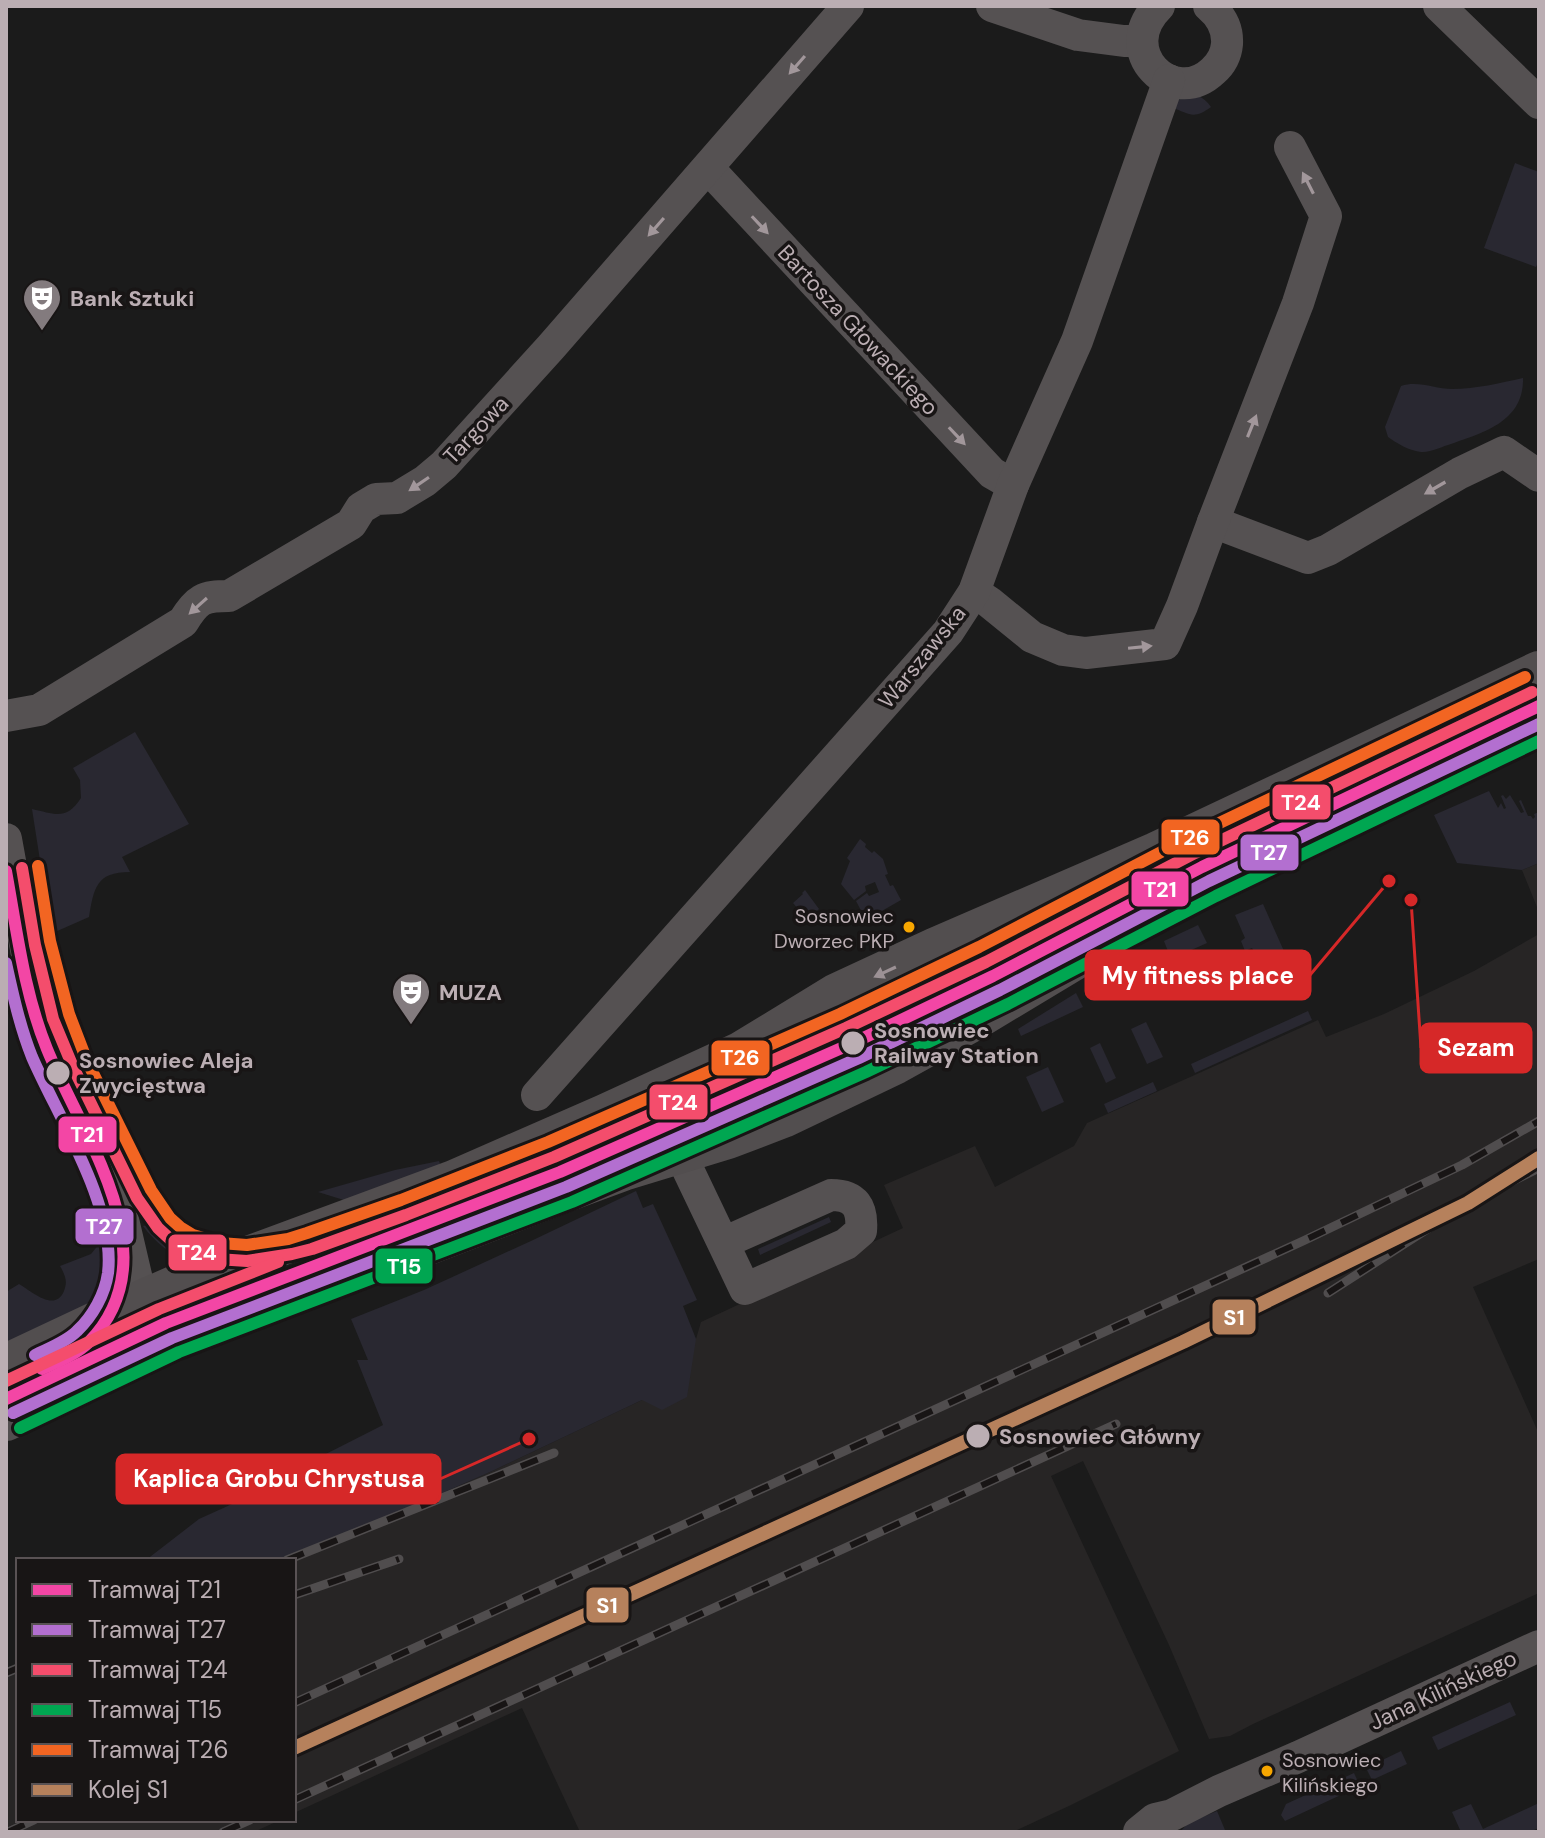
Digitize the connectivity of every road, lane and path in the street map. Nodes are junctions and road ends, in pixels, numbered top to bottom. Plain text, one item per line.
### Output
1 (848, 6) edge
2 (992, 6) edge
3 (1159, 6) edge
4 (1209, 6) edge
5 (1439, 6) edge
6 (1141, 41) junction
7 (1169, 80) junction
8 (1539, 103) edge
9 (1290, 147) dead end
10 (708, 168) junction
11 (1539, 476) edge
12 (1013, 485) junction
13 (1213, 522) junction
14 (974, 592) junction
15 (1539, 672) edge
16 (6, 716) edge
17 (1539, 726) edge
18 (6, 839) edge
19 (537, 1095) dead end
20 (680, 1153) junction
21 (723, 1243) dead end
22 (144, 1300) junction
23 (6, 1365) edge
24 (6, 1420) edge
25 (1539, 1646) edge
26 (1168, 1824) edge
27 (1139, 1832) edge

1 -> 10 street, Targowa
2 - 6 street
3 - 6 street
4 - 7 street
5 - 8 street
6 - 7 street
7 - 12 street, Warszawska
13 -> 9 street
10 -> 12 street, Bartosza Głowackiego
10 -> 16 street, Targowa
11 -> 13 street
12 - 14 street, Warszawska
14 -> 13 street
14 - 19 street, Warszawska
15 -> 22 main road
17 - 20 main road
18 - 22 street
20 - 21 street
20 - 24 main road
22 - 23 main road
25 - 26 street, Jana Kilińskiego
26 - 27 street, Jana Kilińskiego

